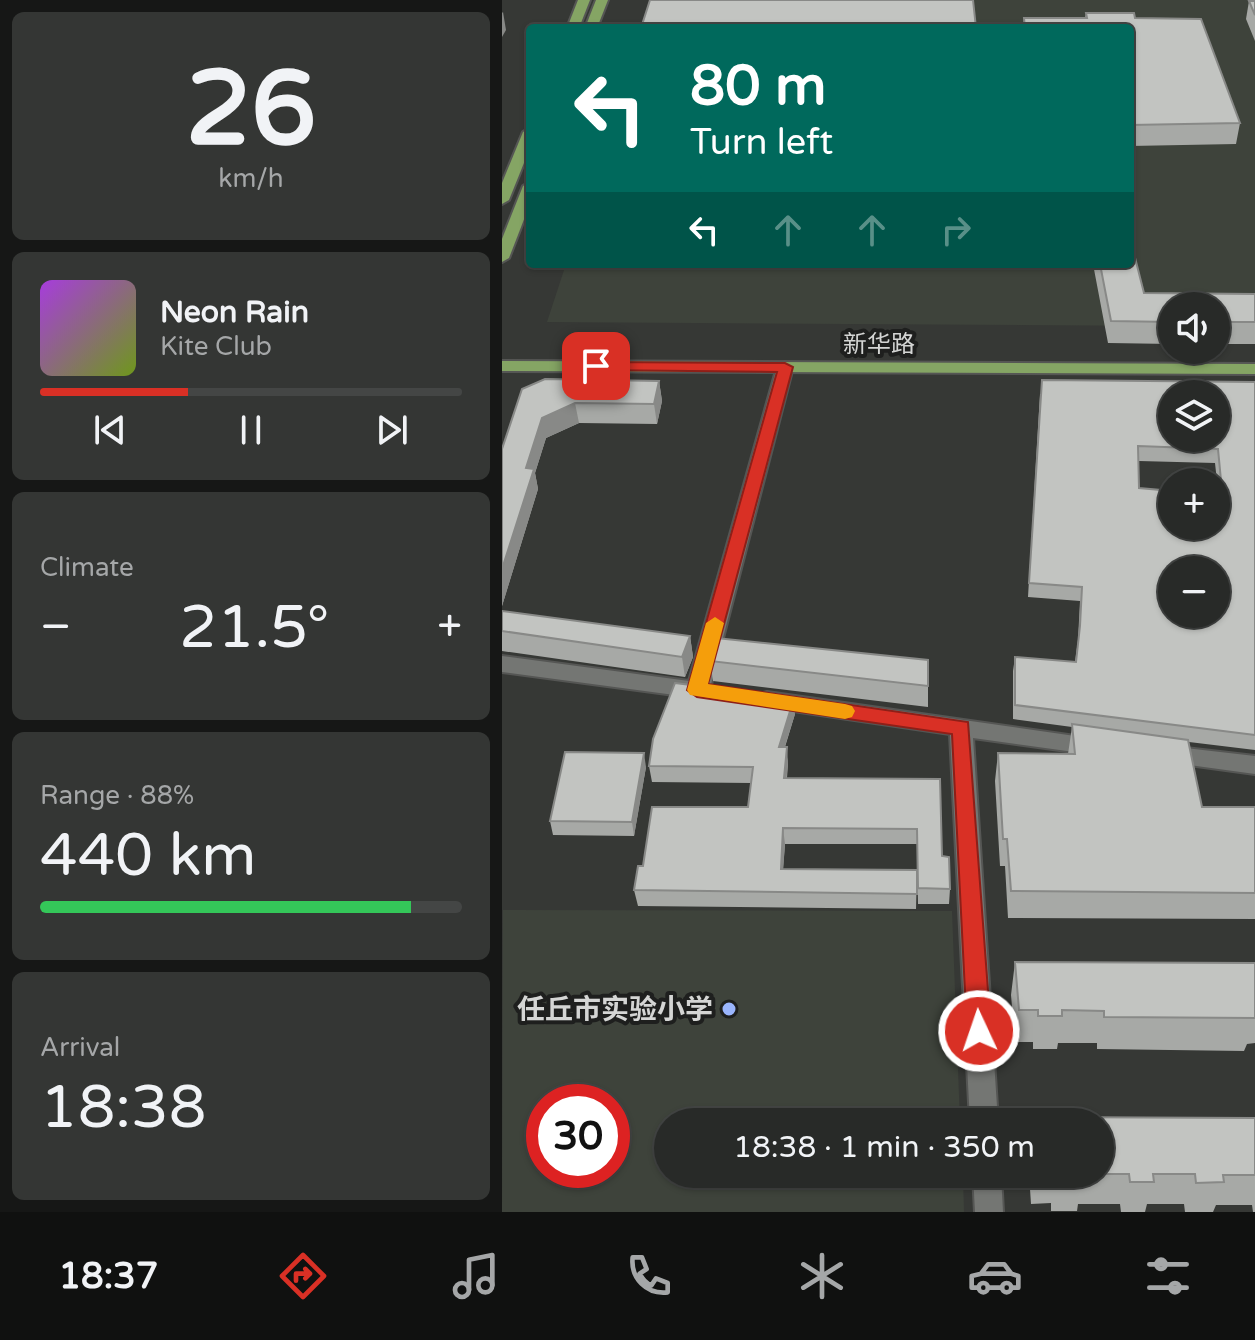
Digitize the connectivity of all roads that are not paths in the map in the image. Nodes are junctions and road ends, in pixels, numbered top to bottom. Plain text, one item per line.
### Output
1 (584, 0) edge
2 (602, 0) edge
3 (575, 24) edge
4 (593, 24) edge
5 (526, 140) edge
6 (506, 182) edge
7 (526, 196) edge
8 (502, 200) edge
9 (502, 258) edge
10 (502, 366) edge
11 (785, 367) junction
12 (1255, 369) edge
13 (502, 664) edge
14 (697, 690) junction
15 (961, 728) junction
16 (1119, 749) edge
17 (1148, 753) edge
18 (1255, 765) edge
19 (983, 1108) edge
20 (988, 1188) edge
21 (989, 1212) edge

1 - 3 main road
2 - 4 main road
5 - 6 main road
6 - 8 main road
7 - 9 main road
10 - 11 main road, 新华路
11 - 12 main road, 新华路
11 - 14 street
13 - 14 street
14 - 15 street
15 - 16 street
15 - 19 street
17 - 18 street
20 - 21 street

